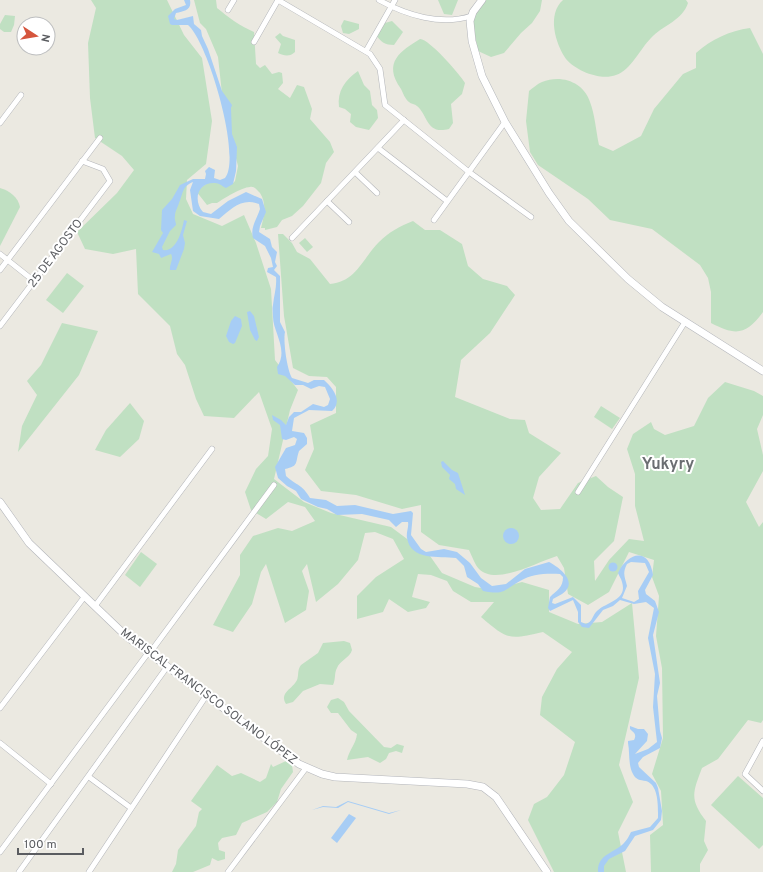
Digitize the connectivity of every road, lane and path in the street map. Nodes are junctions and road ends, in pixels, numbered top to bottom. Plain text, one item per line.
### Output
1 (234, 0) edge
2 (278, 0) edge
3 (379, 0) edge
4 (395, 0) edge
5 (480, 1) edge
6 (391, 7) junction
7 (228, 10) dead end
8 (471, 16) junction
9 (254, 42) dead end
10 (366, 52) junction
11 (21, 95) dead end
12 (404, 120) junction
13 (505, 122) junction
14 (0, 123) edge
15 (100, 138) dead end
16 (378, 148) junction
17 (82, 162) junction
18 (355, 172) junction
19 (469, 172) junction
20 (377, 193) dead end
21 (327, 201) junction
22 (447, 201) junction
23 (531, 217) dead end
24 (434, 220) dead end
25 (349, 222) dead end
26 (292, 238) dead end
27 (0, 254) edge
28 (7, 260) junction
29 (0, 270) edge
30 (34, 281) junction
31 (685, 322) junction
32 (0, 326) edge
33 (763, 371) edge
34 (212, 449) dead end
35 (274, 485) dead end
36 (578, 492) dead end
37 (0, 502) edge
38 (85, 596) junction
39 (95, 606) junction
40 (148, 653) junction
41 (167, 668) junction
42 (206, 696) junction
43 (0, 708) edge
44 (763, 741) edge
45 (0, 744) edge
46 (306, 768) junction
47 (88, 777) junction
48 (51, 784) junction
49 (763, 791) edge
50 (131, 808) junction
51 (0, 852) edge
52 (19, 872) edge
53 (89, 872) edge
54 (228, 872) edge
55 (547, 872) edge

1 - 7 street
2 - 9 street
2 - 10 street
3 - 6 street
4 - 6 street
5 - 8 main road
6 - 8 street
6 - 10 street
8 - 13 main road
10 - 12 street
11 - 14 street
12 - 16 street
12 - 19 street
13 - 19 street
13 - 31 main road
15 - 17 street
16 - 18 street
16 - 22 street
17 - 28 street
17 - 30 street, 25 DE AGOSTO
18 - 20 street
18 - 21 street
19 - 22 street
19 - 23 street
21 - 25 street
21 - 26 street
22 - 24 street
27 - 28 street
28 - 29 street
28 - 30 street
30 - 32 street, 25 DE AGOSTO
31 - 33 main road
31 - 36 street
34 - 39 street
35 - 40 street
37 - 38 main road, MARISCAL FRANCISCO SOLANO LÓPEZ
38 - 39 main road, MARISCAL FRANCISCO SOLANO LÓPEZ
38 - 43 street
39 - 40 main road, MARISCAL FRANCISCO SOLANO LÓPEZ
40 - 41 main road, MARISCAL FRANCISCO SOLANO LÓPEZ
40 - 48 street
41 - 42 main road, MARISCAL FRANCISCO SOLANO LÓPEZ
41 - 47 street
42 - 46 main road, MARISCAL FRANCISCO SOLANO LÓPEZ
42 - 50 street
44 - 49 street
45 - 48 street
46 - 54 street
46 - 55 main road, MARISCAL FRANCISCO SOLANO LÓPEZ
47 - 50 street
47 - 52 street
48 - 51 street
50 - 53 street

